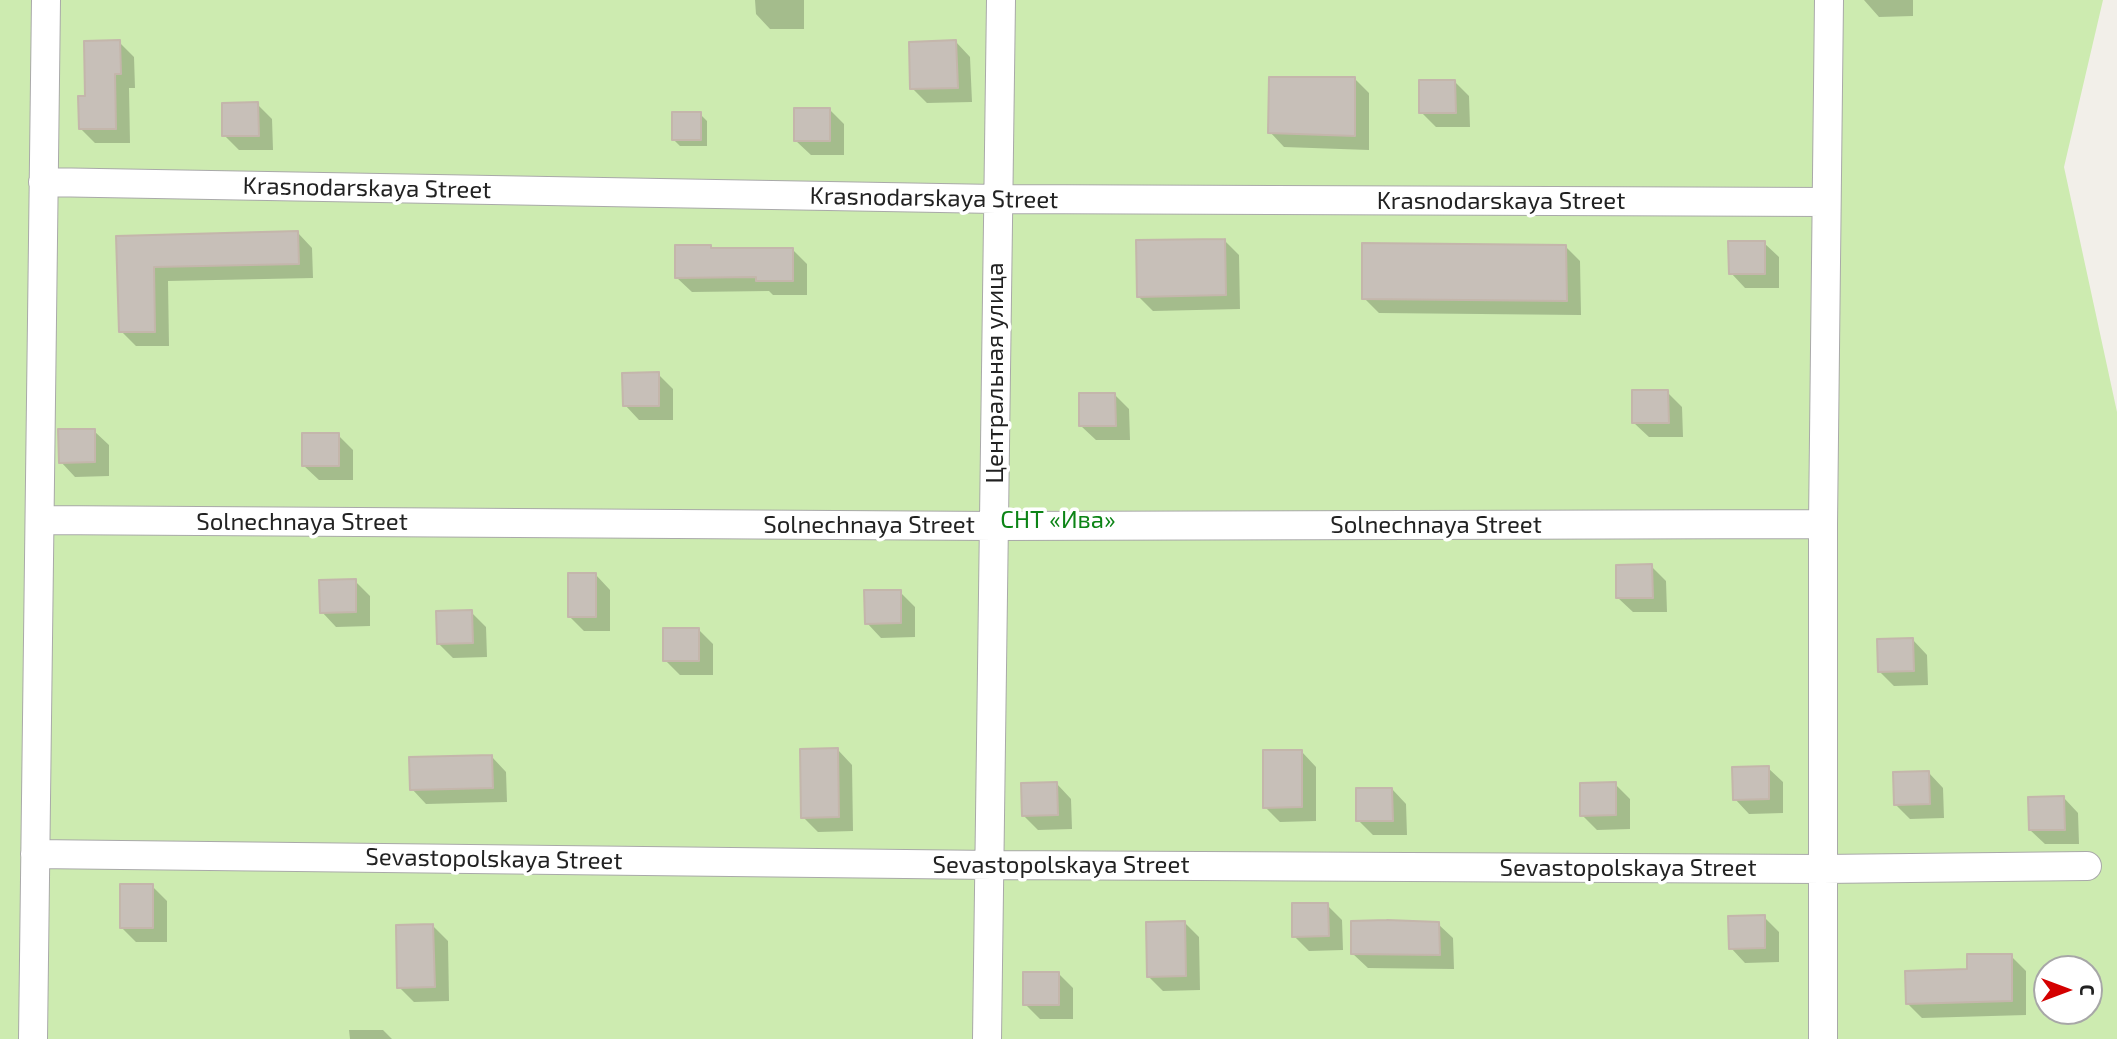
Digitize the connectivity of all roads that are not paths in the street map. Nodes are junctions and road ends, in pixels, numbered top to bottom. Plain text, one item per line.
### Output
1 (46, 0) edge
2 (1001, 0) edge
3 (1829, 0) edge
4 (43, 182) junction
5 (996, 199) junction
6 (1826, 202) junction
7 (40, 520) junction
8 (1823, 524) junction
9 (994, 526) junction
10 (35, 854) junction
11 (992, 865) junction
12 (2087, 866) dead end
13 (1823, 869) junction
14 (33, 1039) edge
15 (987, 1039) edge
16 (1823, 1039) edge

1 - 4 street
2 - 5 street, Центральная улица
3 - 6 street
4 - 5 street, Krasnodarskaya Street
4 - 7 street
5 - 6 street, Krasnodarskaya Street
5 - 9 street, Центральная улица
6 - 8 street
7 - 9 street, Solnechnaya Street
7 - 10 street
8 - 9 street, Solnechnaya Street
8 - 13 street
9 - 11 street, Центральная улица
10 - 11 street, Sevastopolskaya Street
10 - 14 street
11 - 13 street, Sevastopolskaya Street
11 - 15 street, Центральная улица
12 - 13 street, Sevastopolskaya Street
13 - 16 street

